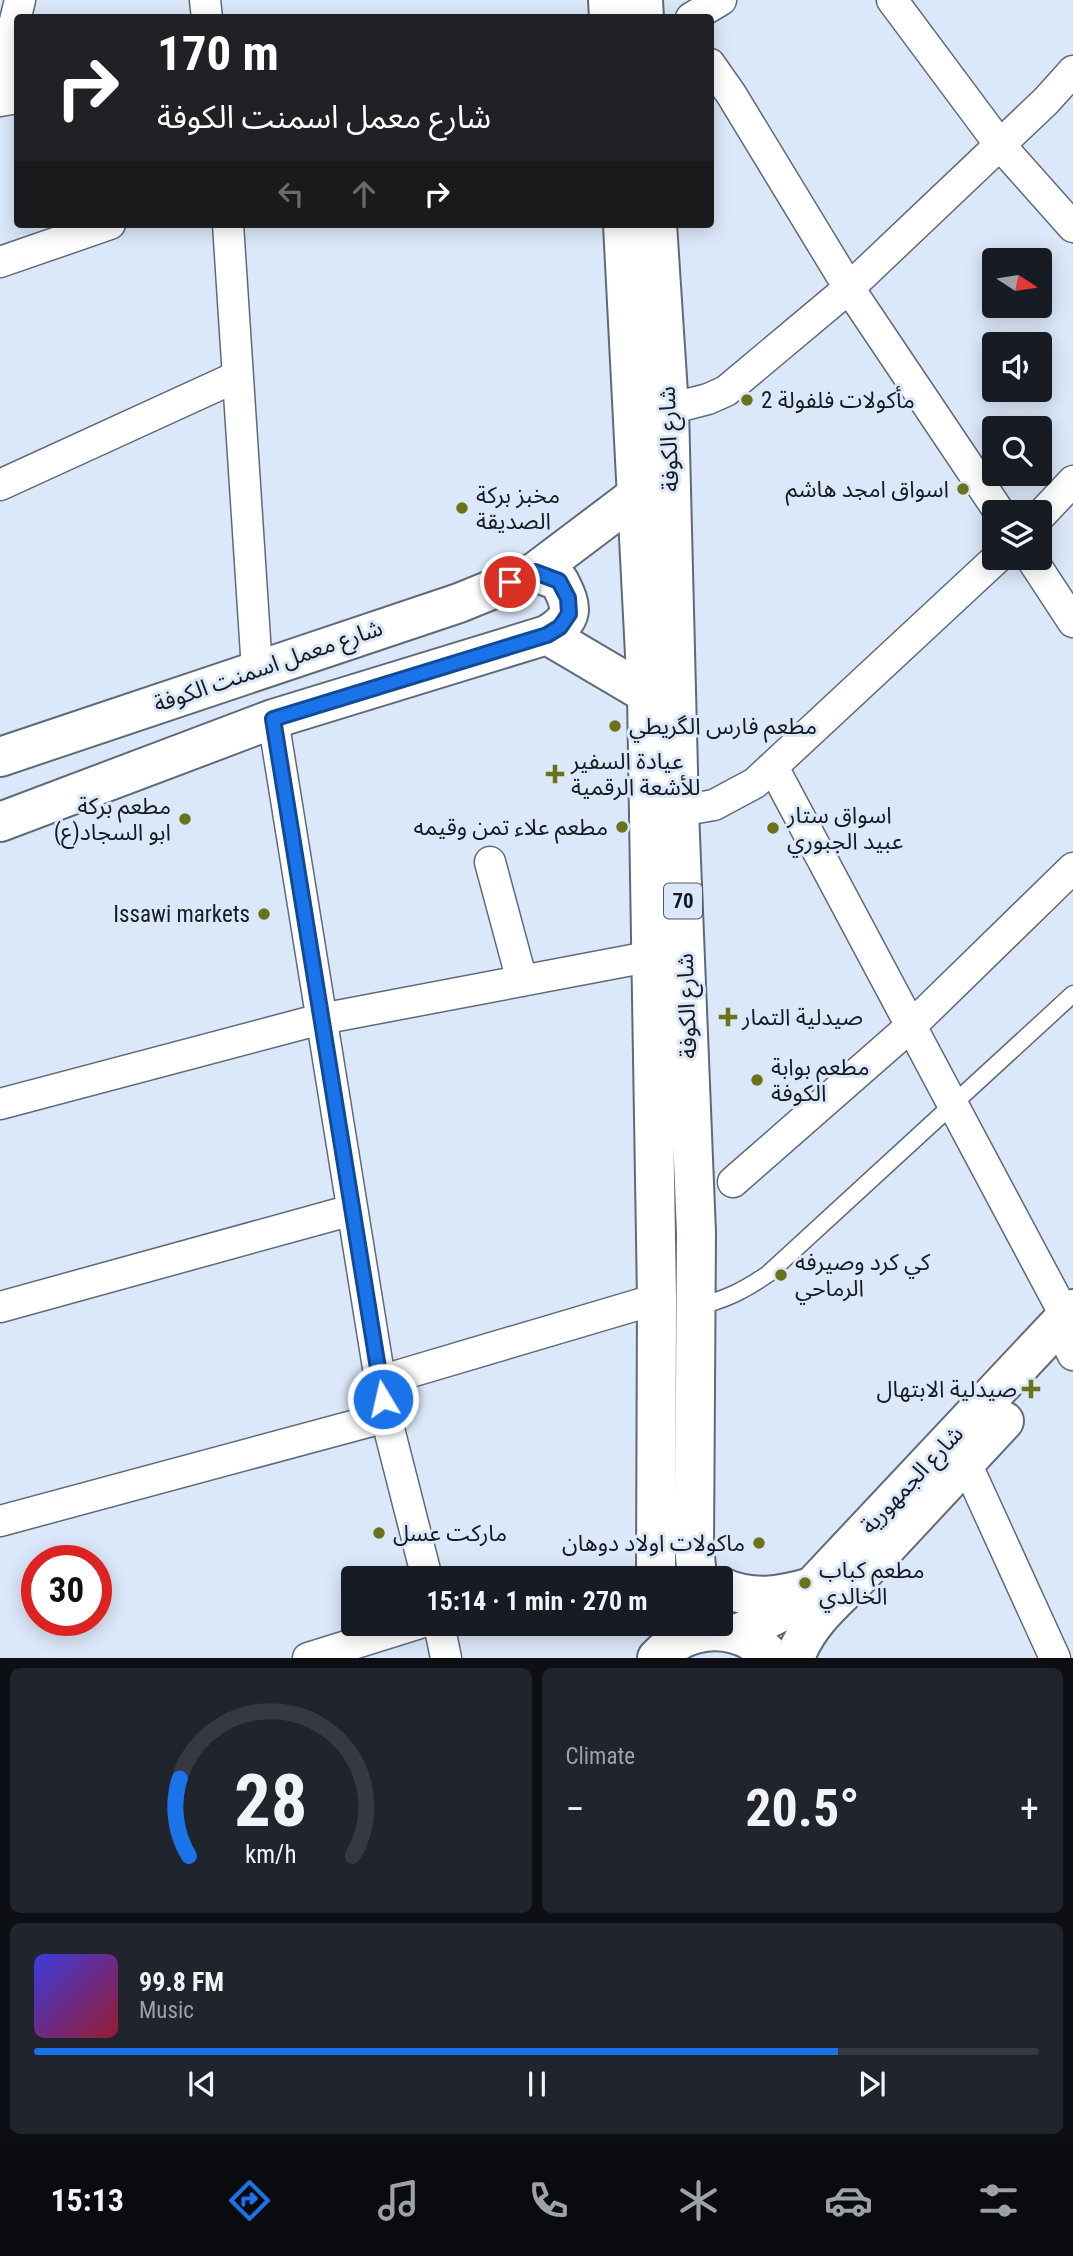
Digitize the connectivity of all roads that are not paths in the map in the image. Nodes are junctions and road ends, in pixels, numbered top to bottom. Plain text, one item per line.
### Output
1 (721, 0) edge
2 (892, 0) edge
3 (698, 14) edge
4 (14, 25) edge
5 (714, 70) edge
6 (1073, 71) edge
7 (0, 82) edge
8 (1000, 145) junction
9 (1073, 227) edge
10 (98, 228) edge
11 (228, 228) edge
12 (623, 228) edge
13 (657, 228) edge
14 (0, 262) edge
15 (849, 288) junction
16 (236, 377) junction
17 (669, 409) junction
18 (1073, 481) edge
19 (0, 485) edge
20 (636, 495) junction
21 (991, 500) edge
22 (1052, 503) edge
23 (984, 570) edge
24 (1039, 570) edge
25 (535, 572) junction
26 (1073, 622) edge
27 (547, 635) junction
28 (257, 670) junction
29 (647, 694) junction
30 (273, 719) junction
31 (0, 757) edge
32 (774, 768) junction
33 (679, 811) junction
34 (0, 822) edge
35 (490, 862) dead end
36 (1073, 868) edge
37 (653, 956) junction
38 (522, 981) junction
39 (1073, 994) edge
40 (321, 1019) junction
41 (911, 1026) junction
42 (0, 1104) edge
43 (953, 1106) junction
44 (733, 1182) dead end
45 (352, 1210) junction
46 (657, 1299) junction
47 (0, 1307) edge
48 (695, 1307) junction
49 (1071, 1335) edge
50 (380, 1381) junction
51 (386, 1417) junction
52 (965, 1463) junction
53 (0, 1521) edge
54 (695, 1562) edge
55 (424, 1566) edge
56 (656, 1566) edge
57 (812, 1587) junction
58 (733, 1592) edge
59 (733, 1626) edge
60 (733, 1633) edge
61 (377, 1636) edge
62 (442, 1636) edge
63 (655, 1636) edge
64 (686, 1636) edge
65 (308, 1657) edge
66 (446, 1657) edge
67 (654, 1657) edge
68 (772, 1657) edge
69 (795, 1657) edge
70 (1055, 1657) edge

1 - 3 street
2 - 8 street
4 - 7 street
5 - 15 street
6 - 8 street
8 - 9 street
8 - 15 street
10 - 14 street
11 - 16 street
12 - 20 main road, شارع الكوفة / 70
13 - 17 main road, شارع الكوفة / 70
15 - 17 street
15 - 21 street
16 - 19 street
16 - 28 street
17 - 33 main road, شارع الكوفة / 70
18 - 22 street
20 - 25 main road, شارع معمل اسمنت الكوفة
20 - 29 main road, شارع الكوفة / 70
23 - 32 street
24 - 26 street
25 - 27 main road
25 - 28 main road, شارع معمل اسمنت الكوفة
27 - 29 main road
27 - 30 main road
28 - 31 main road, شارع معمل اسمنت الكوفة
29 - 37 main road, شارع الكوفة / 70
30 - 34 main road
30 - 40 street
32 - 33 street
32 - 41 street
33 - 48 main road, شارع الكوفة / 70
35 - 38 street
36 - 41 street
37 - 38 street
37 - 46 main road, شارع الكوفة / 70
38 - 40 street
39 - 43 lane
40 - 42 street
40 - 45 street
41 - 43 street
41 - 44 street
43 - 48 lane
43 - 49 street
45 - 47 street
45 - 50 street
46 - 50 street
46 - 56 main road, شارع الكوفة / 70
48 - 54 main road, شارع الكوفة / 70
49 - 52 main road, شارع الجمهورية
49 - 57 main road, شارع الجمهورية
50 - 51 street
51 - 53 street
51 - 55 street
52 - 69 main road, شارع الجمهورية
52 - 70 street
57 - 58 main road
57 - 59 main road, شارع الجمهورية
60 - 68 main road
61 - 65 street
62 - 66 street
63 - 67 main road
64 - 67 main road, شارع الجمهورية

